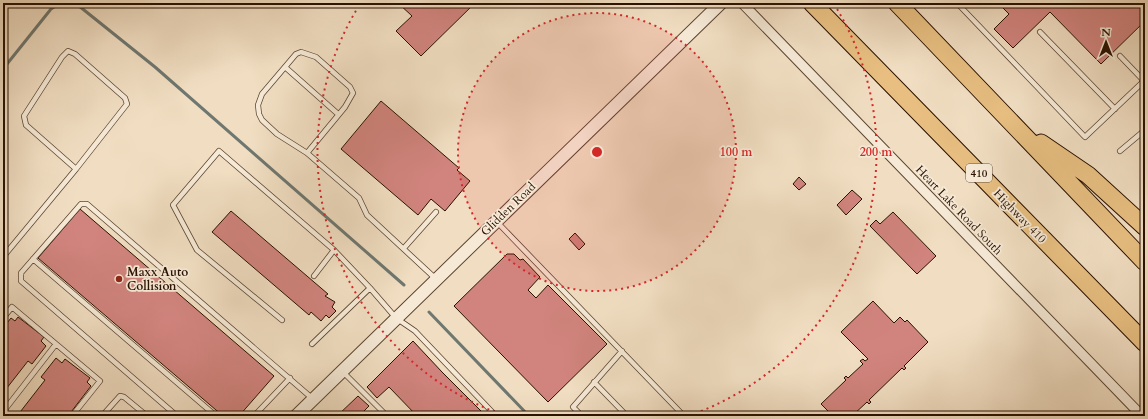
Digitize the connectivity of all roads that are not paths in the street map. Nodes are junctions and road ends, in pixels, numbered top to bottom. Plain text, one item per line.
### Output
1 (721, 3) edge
2 (742, 3) edge
3 (812, 3) edge
4 (897, 3) edge
5 (957, 3) edge
6 (1040, 32) dead end
7 (1120, 56) dead end
8 (285, 67) junction
9 (1144, 81) edge
10 (1115, 109) junction
11 (338, 114) junction
12 (1018, 127) junction
13 (1145, 130) edge
14 (1120, 151) dead end
15 (307, 153) junction
16 (76, 169) junction
17 (436, 212) dead end
18 (496, 221) junction
19 (1145, 227) edge
20 (404, 248) junction
21 (334, 250) junction
22 (3, 257) edge
23 (33, 259) junction
24 (1145, 262) edge
25 (314, 276) dead end
26 (436, 278) junction
27 (370, 288) junction
28 (3, 318) edge
29 (396, 318) junction
30 (282, 320) dead end
31 (1145, 343) edge
32 (56, 344) junction
33 (312, 344) dead end
34 (622, 351) junction
35 (342, 371) junction
36 (290, 378) junction
37 (594, 382) junction
38 (313, 400) junction
39 (3, 412) edge
40 (72, 416) edge
41 (102, 416) edge
42 (147, 416) edge
43 (177, 416) edge
44 (216, 416) edge
45 (254, 416) edge
46 (296, 416) edge
47 (387, 416) edge
48 (496, 416) edge
49 (582, 416) edge
50 (627, 416) edge
51 (684, 416) edge
52 (1142, 416) edge

1 - 18 street, Glidden Road
2 - 52 street, Heart Lake Road South
3 - 31 highway, Highway 410 / 410
4 - 12 highway
5 - 10 lane
6 - 10 lane
7 - 9 lane
8 - 11 lane
8 - 11 lane
8 - 15 lane
9 - 10 lane
11 - 15 lane
12 - 19 highway
12 - 24 highway
13 - 14 lane
15 - 20 lane
16 - 16 lane
16 - 22 lane
17 - 20 lane
18 - 26 street, Glidden Road
18 - 34 lane
20 - 26 lane
21 - 25 lane
21 - 27 lane
21 - 30 lane
23 - 36 lane
23 - 43 lane
23 - 44 lane
26 - 29 street, Glidden Road
27 - 29 lane
27 - 33 lane
28 - 32 lane
29 - 35 street, Glidden Road
29 - 48 lane
32 - 39 lane
32 - 40 lane
34 - 37 lane
34 - 51 lane
35 - 38 street, Glidden Road
35 - 47 lane
36 - 38 lane
36 - 45 lane
37 - 49 lane
37 - 50 lane
38 - 46 street, Glidden Road
41 - 42 lane

